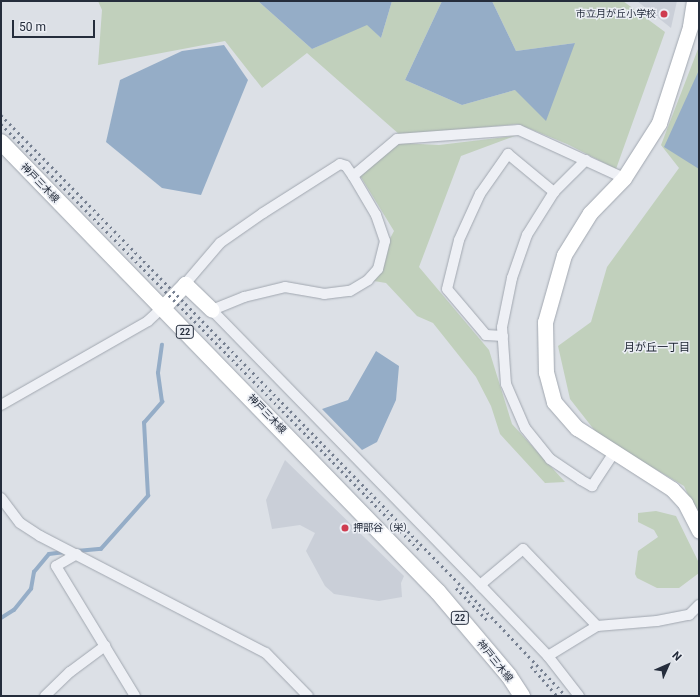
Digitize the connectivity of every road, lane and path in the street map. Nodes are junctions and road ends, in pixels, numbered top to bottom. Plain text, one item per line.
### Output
1 (694, 1) edge
2 (694, 28) edge
3 (1, 142) edge
4 (586, 160) junction
5 (353, 176) junction
6 (624, 178) junction
7 (554, 192) junction
8 (185, 284) junction
9 (164, 306) junction
10 (212, 310) junction
11 (503, 336) junction
12 (1, 405) edge
13 (615, 451) junction
14 (1, 498) edge
15 (699, 531) edge
16 (77, 554) junction
17 (480, 585) junction
18 (699, 605) edge
19 (597, 626) junction
20 (105, 646) junction
21 (548, 656) junction
22 (45, 696) edge
23 (135, 696) edge
24 (308, 696) edge
25 (522, 696) edge
26 (579, 696) edge

1 - 2 street
2 - 6 street
3 - 9 main road, 神戸三木線 / 22
4 - 5 street
4 - 6 street
4 - 7 street
5 - 8 street
5 - 10 street
6 - 13 street
7 - 11 street
7 - 11 street
8 - 9 street
8 - 10 street
9 - 12 street
9 - 25 main road, 神戸三木線 / 22
10 - 17 street
11 - 13 street
13 - 15 street
14 - 16 street
16 - 20 street
16 - 24 street
17 - 19 street
17 - 21 street
18 - 19 street
19 - 21 street
20 - 22 street
20 - 23 street
21 - 26 street

